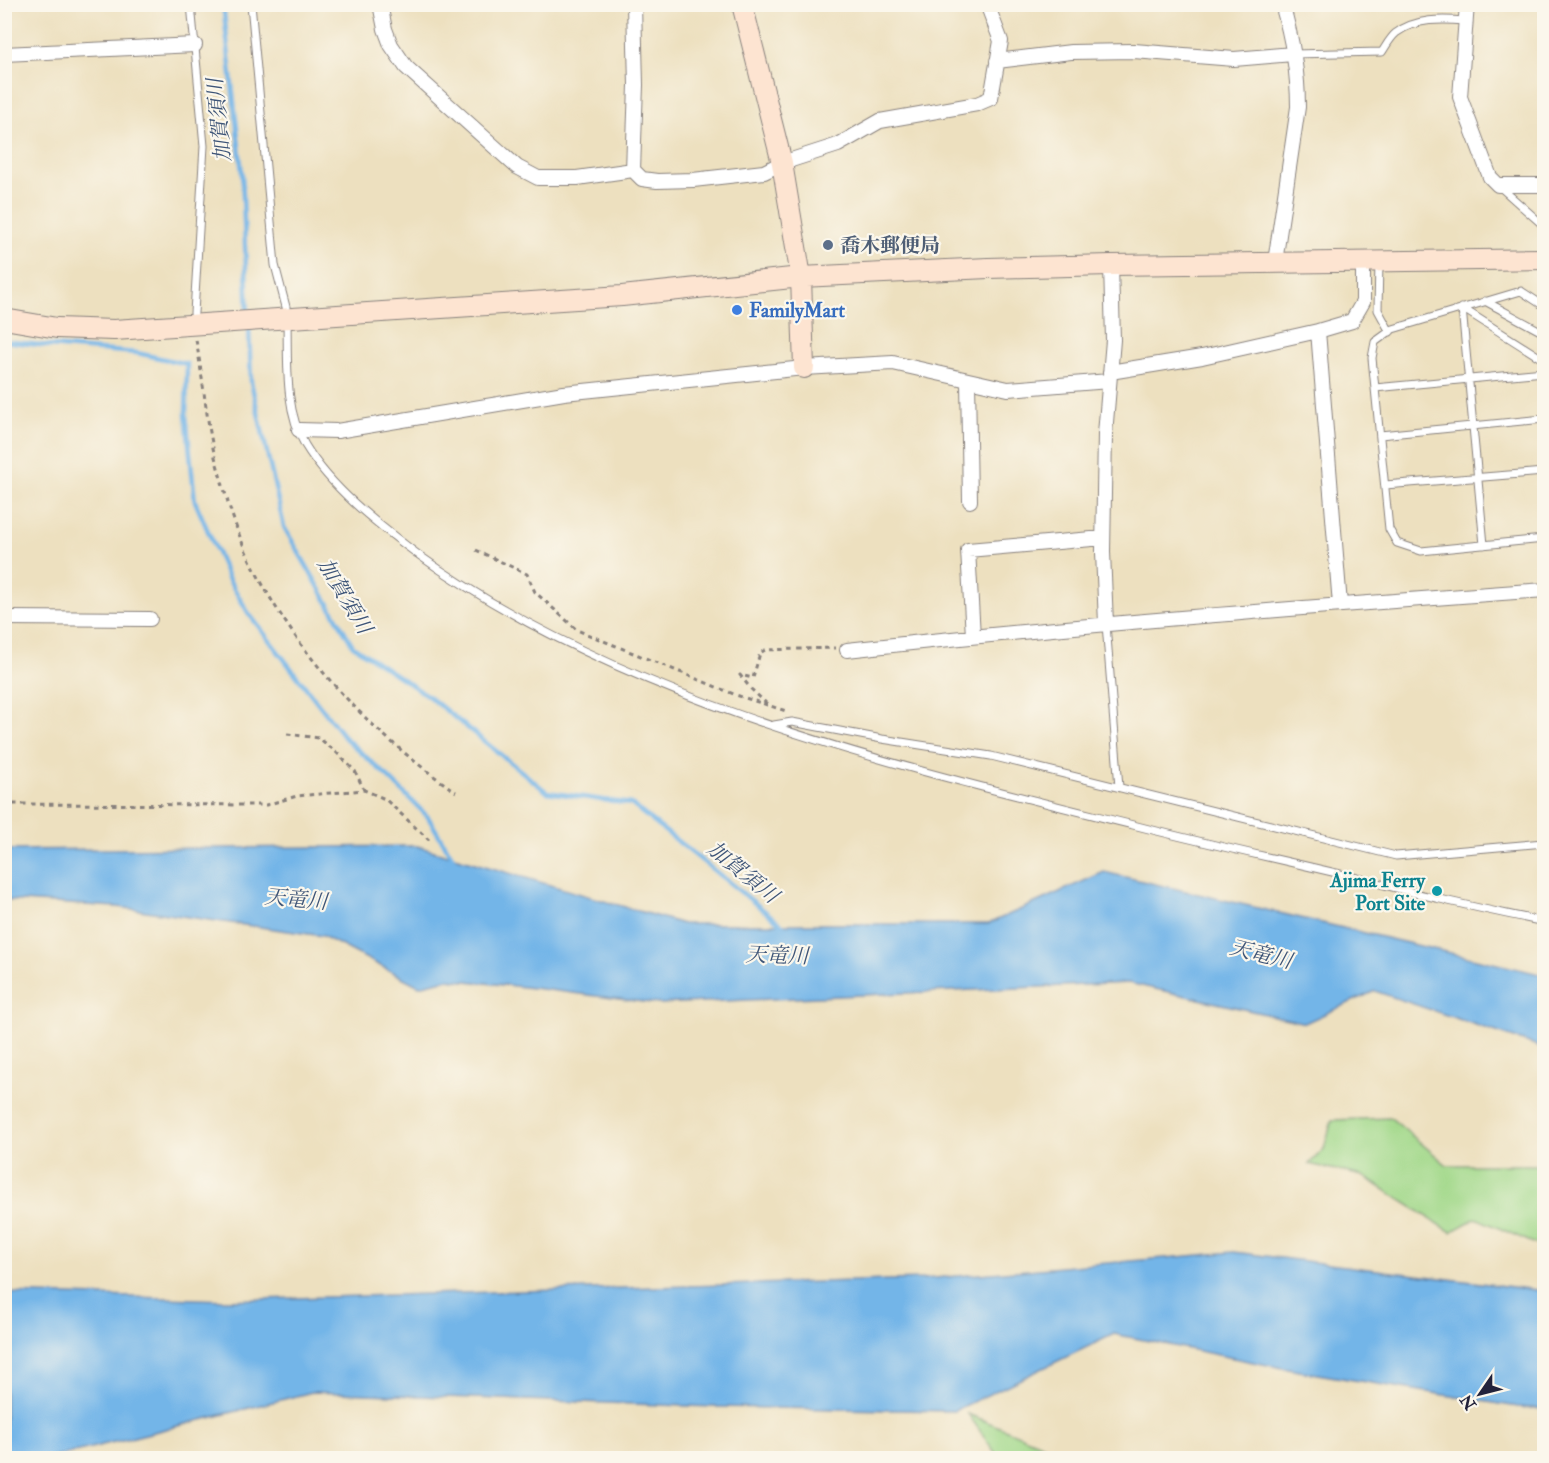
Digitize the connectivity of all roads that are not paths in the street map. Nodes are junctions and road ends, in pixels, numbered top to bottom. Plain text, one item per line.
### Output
1 (191, 4) edge
2 (250, 4) edge
3 (380, 4) edge
4 (634, 4) edge
5 (742, 4) edge
6 (987, 4) edge
7 (1282, 4) edge
8 (1467, 4) edge
9 (1465, 21) junction
10 (195, 45) junction
11 (4, 54) edge
12 (1293, 54) junction
13 (997, 61) junction
14 (782, 163) junction
15 (633, 170) junction
16 (1545, 184) edge
17 (1498, 185) junction
18 (1545, 226) edge
19 (1545, 259) edge
20 (1371, 260) junction
21 (1275, 262) junction
22 (1112, 265) junction
23 (801, 277) junction
24 (1485, 301) junction
25 (1545, 306) edge
26 (1462, 308) junction
27 (283, 315) junction
28 (4, 319) edge
29 (196, 325) junction
30 (1318, 331) junction
31 (1390, 332) junction
32 (1545, 333) edge
33 (1545, 360) edge
34 (804, 368) junction
35 (1545, 372) edge
36 (1110, 376) junction
37 (968, 380) junction
38 (1468, 380) junction
39 (1375, 388) junction
40 (1545, 419) edge
41 (1473, 426) junction
42 (299, 430) junction
43 (1380, 435) junction
44 (1545, 472) edge
45 (1478, 477) junction
46 (1385, 485) junction
47 (970, 501) dead end
48 (1103, 538) junction
49 (1545, 539) edge
50 (1484, 545) junction
51 (1545, 590) edge
52 (1340, 605) junction
53 (4, 618) edge
54 (150, 619) dead end
55 (1106, 624) junction
56 (973, 636) junction
57 (847, 650) road end
58 (772, 726) junction
59 (1119, 787) junction
60 (1545, 843) edge
61 (1545, 922) edge

1 - 10 lane
2 - 27 lane
3 - 15 street
4 - 15 street
5 - 14 street
6 - 13 street
7 - 12 street
8 - 9 street
9 - 12 lane
9 - 17 street
10 - 11 street
10 - 29 lane
12 - 13 street
12 - 21 street
13 - 14 street
14 - 15 street
14 - 23 street
16 - 17 street
17 - 18 lane
19 - 20 street
20 - 21 street
20 - 30 street
20 - 31 lane
21 - 22 street
22 - 23 street
22 - 36 street
23 - 27 street
23 - 34 street
24 - 25 lane
24 - 26 lane
24 - 32 lane
26 - 31 lane
26 - 33 lane
26 - 38 lane
27 - 29 street
27 - 42 lane
28 - 29 street
30 - 36 street
30 - 52 street
31 - 39 lane
34 - 37 street
34 - 42 street
35 - 38 lane
36 - 37 street
36 - 48 street
37 - 47 street
38 - 39 lane
38 - 41 lane
39 - 43 lane
40 - 41 lane
41 - 43 lane
41 - 45 lane
42 - 58 lane
43 - 46 lane
44 - 45 lane
45 - 46 lane
45 - 50 lane
46 - 50 lane
48 - 55 street
48 - 56 street
49 - 50 lane
51 - 52 street
52 - 55 street
53 - 54 street
55 - 56 street
55 - 59 lane
56 - 57 street
58 - 59 lane
58 - 61 lane
59 - 60 lane

